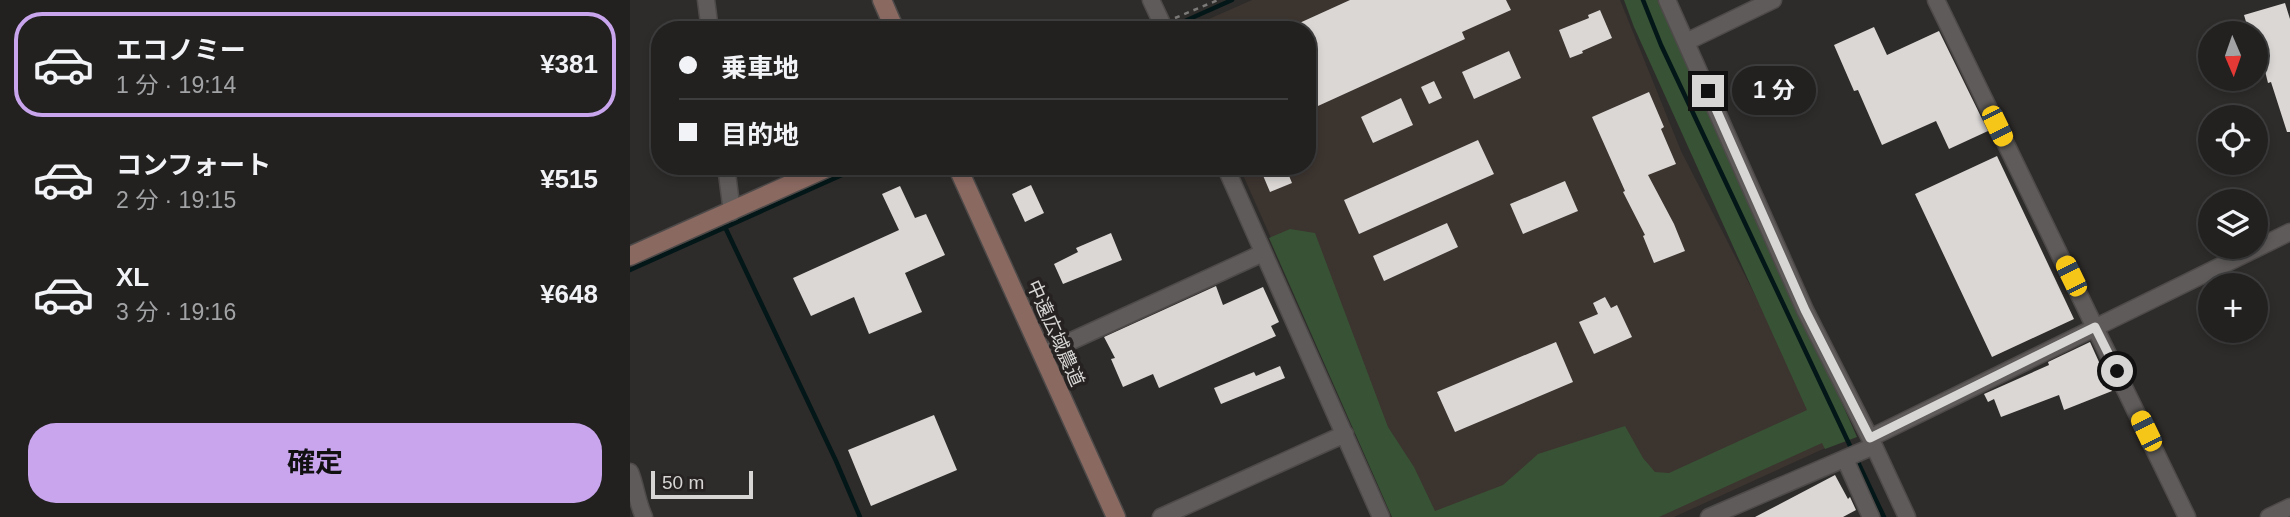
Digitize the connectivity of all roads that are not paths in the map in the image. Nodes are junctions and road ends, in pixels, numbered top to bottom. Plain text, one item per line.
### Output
1 (706, 0) edge
2 (881, 0) edge
3 (1151, 0) edge
4 (1668, 0) edge
5 (1773, 0) edge
6 (1936, 0) edge
7 (708, 21) edge
8 (891, 21) edge
9 (1156, 21) edge
10 (1686, 42) junction
11 (727, 175) edge
12 (812, 175) edge
13 (961, 175) edge
14 (1229, 175) edge
15 (732, 212) junction
16 (2290, 232) edge
17 (1263, 253) junction
18 (630, 256) edge
19 (2095, 327) junction
20 (1043, 354) junction
21 (1345, 433) junction
22 (1872, 442) junction
23 (1845, 458) junction
24 (630, 472) edge
25 (2290, 507) edge
26 (644, 517) edge
27 (1116, 517) edge
28 (1161, 517) edge
29 (1381, 517) edge
30 (1709, 517) edge
31 (1871, 517) edge
32 (1907, 517) edge
33 (2187, 517) edge
34 (2269, 517) edge

1 - 7 street
2 - 8 street
3 - 9 street
4 - 10 street
5 - 10 street
6 - 19 street
10 - 22 street
11 - 15 street
12 - 15 street
13 - 20 street, 中遠広域農道
14 - 17 street
15 - 18 street
16 - 19 street
17 - 20 street
17 - 21 street
19 - 22 street
19 - 33 street
20 - 27 street, 中遠広域農道
21 - 28 street
21 - 29 street
22 - 23 street
22 - 32 street
23 - 30 street
23 - 31 street
24 - 26 street
25 - 34 street

